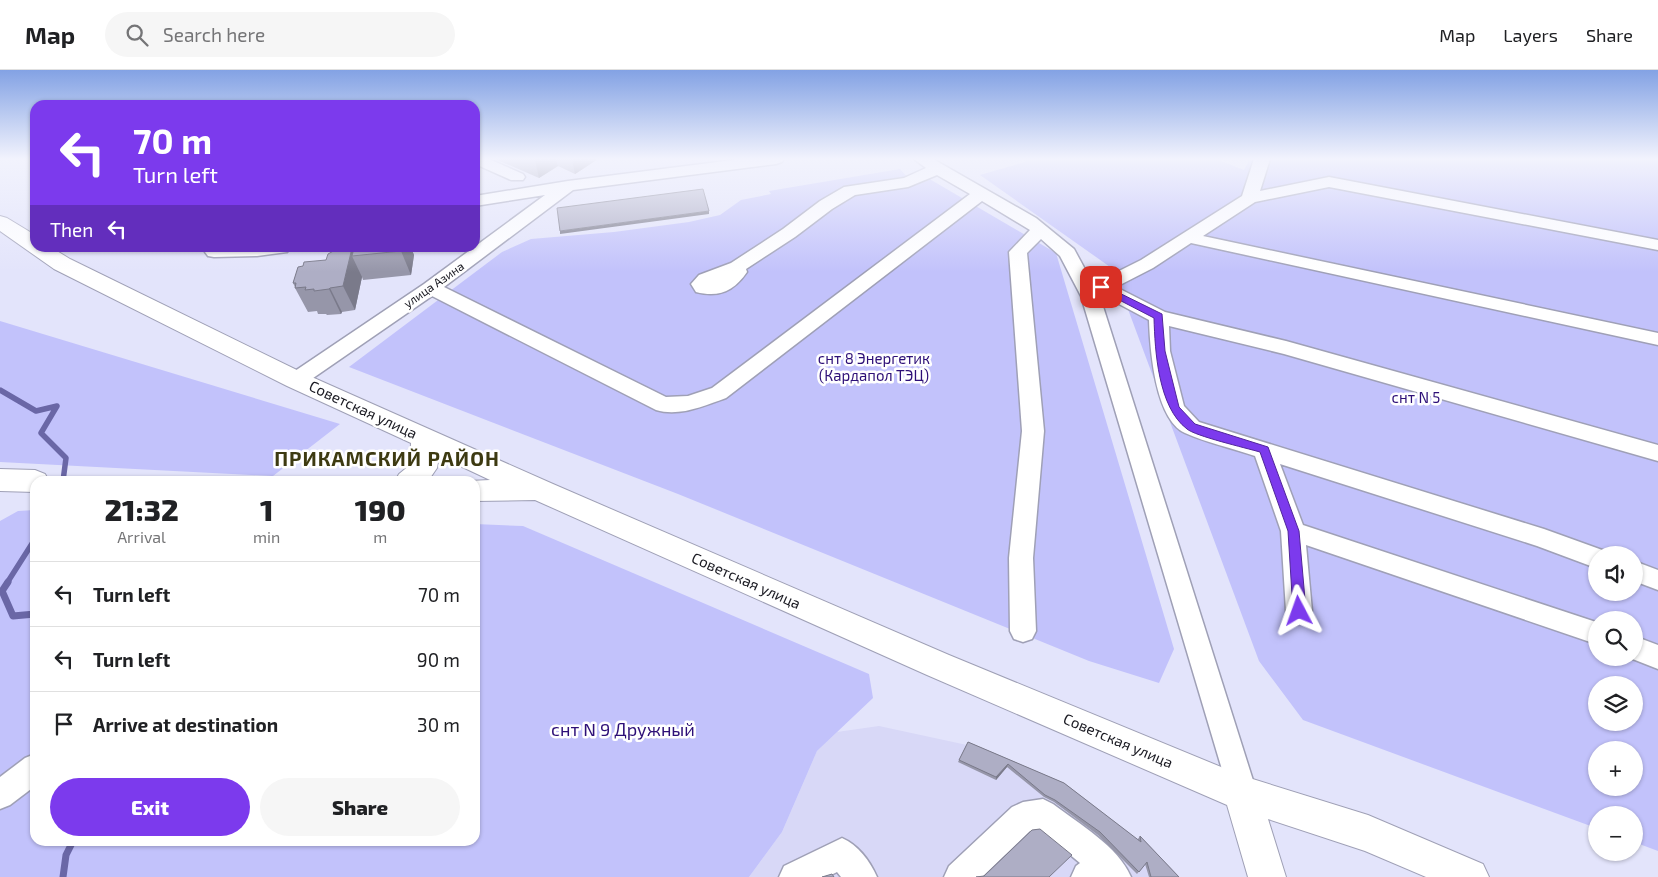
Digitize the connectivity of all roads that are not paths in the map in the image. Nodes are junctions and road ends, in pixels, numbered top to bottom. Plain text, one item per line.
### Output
1 (502, 197) edge
2 (554, 197) edge
3 (840, 197) edge
4 (977, 197) edge
5 (985, 197) edge
6 (1257, 197) edge
7 (1406, 197) edge
8 (1250, 198) joint
9 (480, 200) edge
10 (0, 222) edge
11 (1040, 230) junction
12 (1190, 238) junction
13 (30, 242) edge
14 (1658, 245) edge
15 (44, 252) edge
16 (479, 252) edge
17 (480, 252) edge
18 (737, 267) dead end
19 (431, 288) junction
20 (1096, 292) junction
21 (1159, 316) junction
22 (1658, 339) edge
23 (296, 380) junction
24 (423, 437) junction
25 (1264, 450) junction
26 (1658, 453) edge
27 (417, 476) edge
28 (480, 490) edge
29 (543, 492) junction
30 (1294, 531) junction
31 (1588, 555) edge
32 (1643, 574) edge
33 (1658, 580) edge
34 (1299, 611) dead end
35 (1588, 630) edge
36 (1023, 631) dead end
37 (1643, 650) edge
38 (1658, 656) edge
39 (30, 772) edge
40 (1242, 793) junction
41 (0, 795) edge
42 (1102, 873) edge
43 (795, 877) edge
44 (861, 877) edge
45 (960, 877) edge
46 (1267, 877) edge
47 (1470, 877) edge

1 - 9 street
2 - 17 street, улица Азина
3 - 18 street
4 - 19 street
5 - 11 street
6 - 8 street
7 - 14 street
8 - 12 street
10 - 13 main road
11 - 20 street
11 - 36 street
12 - 20 street
12 - 22 street
15 - 23 main road, Советская улица
16 - 19 street, улица Азина
19 - 23 street, улица Азина
20 - 21 street
20 - 40 street
21 - 25 street
21 - 26 street
23 - 24 main road, Советская улица
24 - 27 main road
24 - 29 main road, Советская улица
25 - 30 street
25 - 31 street
28 - 29 main road
29 - 40 main road, Советская улица
30 - 34 street
30 - 35 street
32 - 33 street
37 - 38 street
39 - 41 street
40 - 46 main road
40 - 47 main road, Советская улица
42 - 45 street
43 - 44 street

